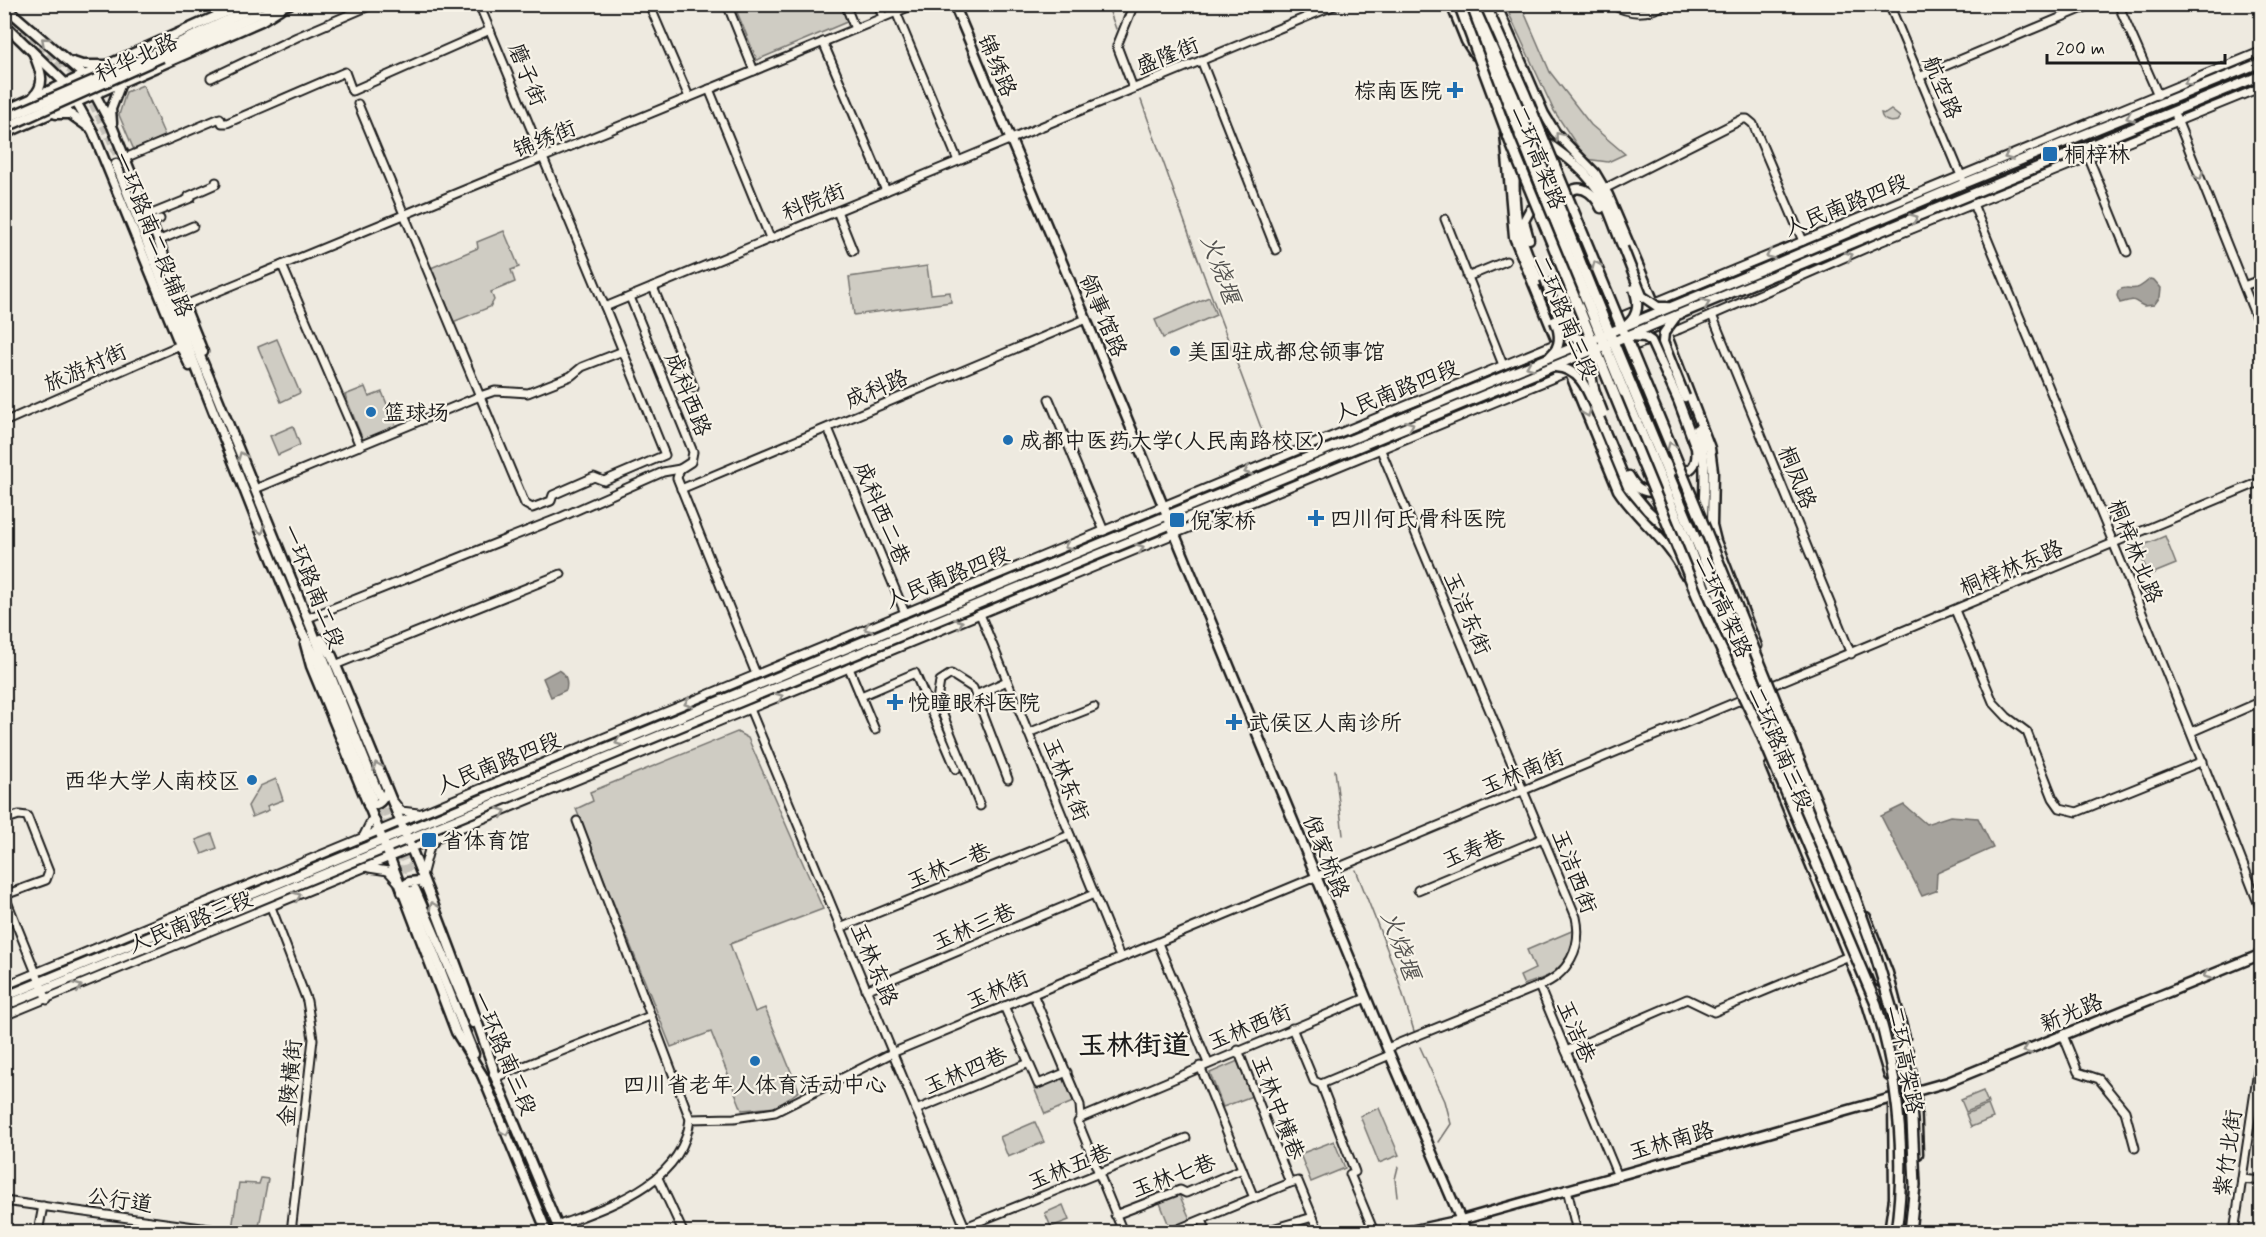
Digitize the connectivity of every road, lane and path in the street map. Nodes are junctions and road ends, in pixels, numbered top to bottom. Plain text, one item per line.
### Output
1 (244, 4) edge
2 (261, 4) edge
3 (290, 4) edge
4 (374, 4) edge
5 (479, 4) edge
6 (649, 4) edge
7 (727, 4) edge
8 (845, 4) edge
9 (878, 4) edge
10 (916, 4) edge
11 (954, 4) edge
12 (1134, 4) edge
13 (1338, 4) edge
14 (1451, 4) edge
15 (1459, 4) edge
16 (1467, 4) edge
17 (1481, 4) edge
18 (1610, 4) edge
19 (1666, 4) edge
20 (1889, 4) edge
21 (2093, 4) edge
22 (2118, 4) edge
23 (4, 6) edge
24 (280, 9) junction
25 (1498, 9) edge
26 (896, 12) junction
27 (883, 18) junction
28 (4, 24) edge
29 (855, 29) junction
30 (490, 30) junction
31 (1483, 30) junction
32 (823, 42) junction
33 (32, 51) junction
34 (1482, 51) junction
35 (2262, 51) edge
36 (161, 55) junction
37 (62, 56) junction
38 (1201, 60) junction
39 (2262, 62) edge
40 (111, 65) junction
41 (1498, 67) junction
42 (101, 69) junction
43 (754, 71) junction
44 (2262, 75) edge
45 (85, 76) junction
46 (1919, 77) junction
47 (211, 78) dead end
48 (66, 84) junction
49 (118, 84) junction
50 (1498, 85) junction
51 (2262, 87) edge
52 (1133, 88) junction
53 (709, 89) junction
54 (94, 95) junction
55 (2158, 95) junction
56 (688, 97) junction
57 (30, 100) junction
58 (78, 102) junction
59 (358, 104) dead end
60 (7, 110) edge
61 (2173, 110) junction
62 (50, 115) junction
63 (4, 119) edge
64 (2178, 121) junction
65 (112, 126) junction
66 (4, 128) edge
67 (17, 128) junction
68 (93, 132) junction
69 (1525, 132) junction
70 (4, 134) edge
71 (1010, 139) junction
72 (102, 154) junction
73 (2088, 156) junction
74 (543, 158) junction
75 (121, 159) junction
76 (957, 160) junction
77 (1963, 179) junction
78 (216, 182) dead end
79 (886, 191) junction
80 (1598, 191) junction
81 (1973, 204) junction
82 (837, 211) junction
83 (404, 215) junction
84 (1563, 215) junction
85 (154, 219) junction
86 (1445, 219) dead end
87 (193, 226) dead end
88 (1558, 227) junction
89 (770, 238) junction
90 (160, 240) junction
91 (1803, 241) junction
92 (1276, 250) dead end
93 (853, 251) dead end
94 (2127, 252) dead end
95 (1506, 261) dead end
96 (282, 265) junction
97 (1760, 275) junction
98 (1467, 277) junction
99 (2262, 279) edge
100 (2244, 286) junction
101 (653, 287) junction
102 (1588, 292) junction
103 (630, 297) junction
104 (1654, 303) junction
105 (185, 305) junction
106 (605, 307) junction
107 (1681, 308) junction
108 (1712, 315) junction
109 (1086, 319) junction
110 (1626, 326) junction
111 (2262, 332) edge
112 (1667, 334) junction
113 (1627, 336) junction
114 (1598, 342) junction
115 (1558, 343) junction
116 (180, 345) junction
117 (623, 351) junction
118 (1549, 362) junction
119 (1503, 365) junction
120 (1570, 370) junction
121 (694, 388) dead end
122 (215, 391) junction
123 (480, 396) junction
124 (207, 398) junction
125 (1049, 399) dead end
126 (4, 422) edge
127 (828, 428) junction
128 (1699, 444) junction
129 (360, 446) junction
130 (1380, 448) junction
131 (1660, 464) junction
132 (680, 469) junction
133 (2262, 481) edge
134 (255, 489) junction
135 (681, 489) junction
136 (1163, 506) junction
137 (1712, 510) junction
138 (1169, 520) junction
139 (1703, 520) junction
140 (1104, 531) junction
141 (1174, 534) junction
142 (2114, 543) junction
143 (1688, 548) junction
144 (1709, 572) junction
145 (561, 574) dead end
146 (1706, 592) junction
147 (1955, 610) junction
148 (905, 613) junction
149 (980, 614) junction
150 (1713, 616) junction
151 (310, 622) junction
152 (1738, 628) junction
153 (1714, 643) junction
154 (1760, 651) junction
155 (1851, 654) junction
156 (335, 664) junction
157 (849, 668) junction
158 (756, 674) junction
159 (1007, 681) junction
160 (1773, 685) junction
161 (976, 695) junction
162 (861, 696) junction
163 (1743, 699) junction
164 (2262, 701) edge
165 (1094, 707) dead end
166 (750, 709) junction
167 (1766, 722) junction
168 (875, 730) dead end
169 (2191, 732) junction
170 (1028, 733) junction
171 (2203, 761) junction
172 (956, 769) dead end
173 (1807, 771) junction
174 (1008, 779) dead end
175 (1523, 790) junction
176 (379, 797) junction
177 (980, 806) dead end
178 (1814, 811) junction
179 (420, 813) junction
180 (373, 817) junction
181 (4, 820) edge
182 (577, 821) dead end
183 (400, 822) junction
184 (379, 831) junction
185 (1070, 835) junction
186 (405, 836) junction
187 (363, 837) junction
188 (438, 838) junction
189 (1543, 838) junction
190 (384, 844) junction
191 (410, 849) junction
192 (390, 858) junction
193 (366, 868) junction
194 (1316, 876) junction
195 (397, 881) junction
196 (423, 882) junction
197 (1418, 890) dead end
198 (409, 891) junction
199 (1094, 894) junction
200 (5, 895) edge
201 (271, 907) junction
202 (2262, 913) edge
203 (840, 928) junction
204 (1158, 942) junction
205 (2262, 954) edge
206 (1849, 956) junction
207 (1120, 957) junction
208 (36, 972) junction
209 (4, 986) edge
210 (42, 986) junction
211 (1539, 986) junction
212 (866, 990) junction
213 (1033, 994) junction
214 (4, 997) edge
215 (1366, 998) junction
216 (47, 1000) junction
217 (1876, 1004) junction
218 (4, 1006) edge
219 (1004, 1006) junction
220 (1891, 1008) junction
221 (4, 1016) edge
222 (650, 1016) junction
223 (1292, 1028) junction
224 (2063, 1035) junction
225 (2262, 1044) edge
226 (1238, 1050) junction
227 (1566, 1051) junction
228 (1388, 1052) junction
229 (892, 1053) junction
230 (1884, 1056) junction
231 (1029, 1063) junction
232 (1204, 1064) junction
233 (1067, 1072) junction
234 (498, 1077) junction
235 (1913, 1077) junction
236 (1321, 1084) junction
237 (1915, 1093) junction
238 (1892, 1099) junction
239 (916, 1110) junction
240 (1081, 1118) junction
241 (690, 1119) junction
242 (1186, 1138) dead end
243 (2135, 1148) dead end
244 (1242, 1169) junction
245 (1098, 1174) junction
246 (1617, 1174) junction
247 (658, 1178) junction
248 (2242, 1179) junction
249 (2262, 1181) edge
250 (1290, 1183) junction
251 (1567, 1189) junction
252 (1254, 1198) junction
253 (4, 1203) edge
254 (43, 1208) junction
255 (1115, 1215) junction
256 (1313, 1217) junction
257 (1202, 1220) junction
258 (1461, 1220) junction
259 (148, 1226) edge
260 (1372, 1227) dead end
261 (558, 1229) edge
262 (966, 1230) edge
263 (206, 1232) edge
264 (38, 1233) edge
265 (231, 1233) edge
266 (291, 1233) edge
267 (547, 1233) edge
268 (683, 1233) edge
269 (954, 1233) edge
270 (1123, 1233) edge
271 (1171, 1233) edge
272 (1208, 1233) edge
273 (1262, 1233) edge
274 (1319, 1233) edge
275 (1405, 1233) edge
276 (1466, 1233) edge
277 (1577, 1233) edge
278 (1889, 1233) edge
279 (1896, 1233) edge
280 (1911, 1233) edge
281 (2234, 1233) edge

1 - 40 main road, 科华北路
2 - 36 main road, 科华北路
3 - 24 main road, 科华北路
4 - 47 street
5 - 30 street, 磨子街
6 - 56 street
7 - 43 street
8 - 29 street
9 - 27 street
10 - 26 street, 锦绣街
11 - 71 main road, 锦绣路
12 - 52 street
13 - 38 street, 盛隆街
14 - 50 main road
15 - 217 highway, 二环高架路, bridge
16 - 31 highway
16 - 34 main road
17 - 31 highway
17 - 41 main road
220 -> 17 highway, 二环高架路, bridge
18 - 19 street
20 - 46 street, 航空路
21 - 46 street
22 - 55 street
37 -> 23 main road
24 - 36 main road, 科华北路
24 - 49 main road, 科华北路
25 - 41 main road
80 -> 25 main road, 二环路南三段
26 - 27 street, 锦绣街
26 - 76 street
27 - 29 street, 锦绣街
28 - 33 main road, 一环路南二段辅路
29 - 32 street, 锦绣街
30 - 74 street, 磨子街
30 - 75 street
31 - 41 highway
32 - 43 street, 锦绣街
32 - 79 street
33 - 48 main road, 一环路南二段辅路
33 - 57 main road
34 - 41 main road
34 - 50 main road
35 -> 55 street, 人民南路四段
36 - 63 main road, 科华北路, bridge
36 - 66 main road, 科华北路, bridge
37 - 40 main road
37 - 45 main road
38 - 52 street, 盛隆街
38 - 92 street
39 -> 77 main road, 人民南路四段
40 - 42 main road, 科华北路
41 - 50 highway
41 - 69 highway
42 - 45 main road, 科华北路
42 - 49 main road
43 - 53 street, 锦绣街
44 - 61 main road, 人民南路四段
45 - 48 main road, 科华北路
45 - 54 main road, 一环路南二段辅路
46 - 77 street, 航空路
48 - 57 main road, 科华北路
48 - 58 main road, 一环路南二段辅路
49 - 54 main road, 科华北路
49 - 65 main road
50 - 69 highway
50 - 115 main road, 二环路南三段
51 - 64 street, 人民南路四段
52 - 71 street, 盛隆街
53 - 56 street, 锦绣街
53 - 89 street
54 - 58 main road, 科华北路
54 - 65 main road, 一环路南二段辅路
55 -> 77 street, 人民南路四段
56 - 74 street, 锦绣街
57 - 60 main road, 科华北路
58 - 62 main road, 科华北路
58 - 68 main road, 一环路南二段辅路
59 - 83 street
60 - 67 main road
61 - 64 street
97 -> 61 main road, 人民南路四段
62 - 67 main road, 科华北路
62 - 68 main road
64 - 73 street, 人民南路四段
64 -> 100 street
65 - 75 main road, 一环路南二段辅路
67 - 70 main road, 科华北路
68 - 72 main road, 一环路南二段辅路
69 - 80 main road
69 - 84 highway
69 - 88 highway
69 - 118 main road, bridge
71 - 76 street, 科院街
71 - 109 main road, 领事馆路
72 - 75 main road
72 - 116 main road, 一环路南二段辅路
73 - 81 street, 人民南路四段
73 - 94 street
74 - 83 street, 锦绣街
74 - 106 street
75 - 85 main road, 一环路南二段辅路
75 - 122 main road
75 - 124 main road
76 - 79 street, 科院街
77 - 91 street, 人民南路四段
77 - 97 main road, 人民南路四段
78 - 85 street
79 - 82 street, 科院街
80 - 84 main road
80 - 91 street
80 - 104 main road, 二环路南三段
80 - 107 main road, bridge
80 - 110 main road, bridge
108 -> 81 street, 人民南路四段
81 - 142 street, 桐梓林北路
82 - 89 street, 科院街
82 - 93 street
83 - 96 street, 锦绣街
83 - 123 street
84 - 102 highway
85 - 90 main road, 一环路南二段辅路
86 - 98 street
87 - 90 street
88 - 102 highway
88 - 114 main road, bridge
89 - 101 street, 科院街
90 - 105 main road, 一环路南二段辅路
91 -> 104 street, 人民南路四段
95 - 98 street
96 - 105 street, 锦绣街
96 - 129 street
97 - 107 main road, 人民南路四段, bridge
98 - 119 street
99 - 100 street
100 - 111 street
101 - 103 street, 科院街
101 - 121 street
102 - 131 highway, bridge
103 - 106 street
103 - 132 street, 成科西路
104 - 112 main road, 二环路南三段
104 - 115 street, 人民南路四段
105 - 122 main road, 一环路南二段辅路
106 - 117 street
107 - 110 main road, 人民南路四段, bridge
107 - 113 main road, 人民南路四段, bridge
107 - 128 main road, bridge
108 - 112 street, 人民南路四段
108 - 155 street, 桐凤路
109 - 127 street, 成科路
109 - 136 main road, 领事馆路
110 - 114 main road, 人民南路四段, bridge
112 - 120 street, 人民南路四段
112 - 137 main road, 二环路南三段
113 - 114 main road, 人民南路四段, bridge
113 - 128 main road, bridge
114 - 118 main road, 人民南路四段, bridge
114 - 131 main road, bridge
115 - 119 street, 人民南路四段
115 - 120 main road, 二环路南三段
116 - 124 main road, 一环路南二段辅路
116 - 126 street, 旅游村街
117 - 123 street
117 - 123 street
118 - 138 main road, 人民南路四段, bridge
118 - 143 main road, bridge
119 -> 136 street, 人民南路四段
120 - 130 street, 人民南路四段
120 -> 153 main road, 二环路南三段
134 -> 122 main road, 一环路南二段
123 - 129 street
124 -> 176 main road, 一环路南二段
125 - 140 street
127 - 135 street, 成科路
127 - 148 street, 成科西二巷
128 - 131 main road
128 - 139 main road
129 - 134 street
130 - 141 street, 人民南路四段
130 - 175 street, 玉洁东街
131 - 143 highway
131 - 144 highway
132 - 135 street, 成科西路
132 - 151 street
133 - 142 street, 桐梓林东路
134 - 151 main road, 一环路南二段
135 - 158 street, 成科西路
136 - 138 main road, 倪家桥路
136 - 140 street, 人民南路四段
137 - 139 main road
137 - 154 main road, 二环路南三段
138 - 141 main road, 倪家桥路
138 - 186 main road, 人民南路四段
139 - 144 main road
140 -> 148 street, 人民南路四段
149 -> 141 street, 人民南路四段
141 - 194 main road, 倪家桥路
142 - 147 street, 桐梓林东路
142 - 169 street, 桐梓林北路
143 - 146 highway
144 - 152 highway
144 - 167 highway
145 - 156 street
146 - 150 highway
146 - 167 highway
147 - 155 street, 桐梓林东路
147 - 171 street
148 -> 158 street, 人民南路四段
157 -> 149 street, 人民南路四段
149 - 159 street, 玉林东街
150 - 153 main road
150 - 230 highway
151 - 156 main road
151 - 176 main road, 一环路南二段
152 - 154 main road
152 - 178 highway
153 - 163 main road, 二环路南三段
154 - 160 main road, 二环路南三段
155 - 160 street, 桐梓林东路
176 -> 156 main road
157 - 162 street
166 -> 157 street, 人民南路四段
158 -> 179 street, 人民南路四段
159 - 161 street
159 - 170 street, 玉林东街
160 - 173 main road, 二环路南三段
161 - 174 street
161 - 177 street
162 - 168 street
162 - 172 street
163 - 175 street, 玉林南街
163 - 206 main road, 二环路南三段
164 - 169 street
165 - 170 street
188 -> 166 street, 人民南路四段
166 - 203 street, 玉林东路
167 - 217 highway, bridge
167 - 220 highway, bridge
169 - 171 street, 桐梓林北路
170 - 185 street, 玉林东街
171 - 202 street, 桐梓林北路
173 - 178 main road
173 - 235 main road, 二环路南三段
175 - 189 street, 玉洁西街
175 - 194 street, 玉林南街
176 - 179 street
176 - 180 main road
176 - 183 main road
178 - 235 highway
179 - 183 street, 人民南路四段
180 - 184 main road
180 - 187 street
181 - 200 street
182 - 222 street
183 - 184 street, 人民南路四段
183 - 186 main road
184 - 187 street, 人民南路三段
184 - 190 main road
185 - 199 street, 玉林东街
185 - 203 street, 玉林一巷
186 - 190 main road, 人民南路四段
186 - 191 main road
187 - 208 street, 人民南路三段
188 - 191 street, 人民南路四段
188 - 196 street
189 - 197 street, 玉寿巷
189 - 211 street, 玉洁西街
190 - 192 main road
190 - 210 main road, 人民南路三段
191 - 192 street, 人民南路四段
191 - 196 main road
192 - 193 street, 人民南路三段
192 - 195 main road
193 - 195 street
201 -> 193 street, 人民南路三段
194 - 204 street, 玉林街
194 - 215 main road, 倪家桥路
195 - 198 main road
196 - 198 main road
234 -> 196 main road
198 - 234 main road, 一环路南三段
198 -> 267 main road, 一环路南三段
199 - 207 street, 玉林东街
199 - 212 street, 玉林三巷
200 - 208 street
216 -> 201 street, 人民南路三段
201 - 266 street, 金陵横街
203 - 212 street, 玉林东路
204 - 207 street, 玉林街
204 - 232 street
205 -> 224 main road, 新光路
206 - 227 street
206 - 230 main road, 二环路南三段
207 - 213 street, 玉林街
208 - 209 street, 人民南路三段
208 - 210 street
210 - 214 main road, 人民南路三段
210 - 216 street
210 - 218 main road, 人民南路三段
211 - 227 street, 玉洁巷
211 - 228 street, 玉洁巷
212 - 229 street, 玉林东路
213 - 219 street, 玉林街
213 - 233 street
215 - 223 street, 玉林西街
215 - 228 main road, 倪家桥路
216 - 221 street, 人民南路三段
217 - 279 highway, 二环高架路, bridge
219 - 229 street, 玉林街
219 - 231 street
220 - 280 highway, 二环高架路, bridge
222 - 234 street
222 - 241 street
223 - 226 street, 玉林西街
223 - 236 street
224 -> 237 main road, 新光路
224 - 243 street
225 - 248 street, 紫竹北街
226 - 232 street, 玉林西街
226 - 250 street, 玉林中横巷
227 - 246 street, 玉洁巷
228 - 236 street, 玉洁巷
228 - 258 main road, 倪家桥路
229 - 239 street, 玉林东路
229 - 241 street, 玉林街
230 - 238 main road, 二环路南三段
231 - 233 street
231 - 239 street, 玉林四巷
232 - 240 street, 玉林西街
232 - 244 street
233 - 240 street
234 - 261 main road, 一环路南三段
235 - 237 main road, 二环路南三段
236 - 260 street
237 - 238 main road, 新光路
237 - 280 main road, 二环路南三段
238 - 246 main road, 玉林南路
238 - 278 main road, 二环路南三段
239 - 262 street, 玉林东路
240 - 245 street
241 - 247 street
242 - 245 street, 玉林五巷
244 - 252 street
244 - 255 street, 玉林七巷
245 - 255 street
245 - 262 street, 玉林五巷
246 - 251 main road, 玉林南路
247 - 261 street
247 - 268 street
248 - 249 street
248 - 281 street, 紫竹北街
250 - 252 street
250 - 256 street, 玉林中横巷
251 - 258 main road, 玉林南路
251 - 277 street
252 - 257 street
253 - 254 street, 公行道
254 - 259 street, 公行道
254 - 264 street
255 - 270 street
256 - 273 street
256 - 274 street, 玉林中横巷
257 - 271 street
257 - 272 street
258 - 275 main road, 玉林南路
258 - 276 main road, 倪家桥路
259 - 263 street, 公行道
262 - 269 street, 玉林五巷
263 - 265 street, 公行道

